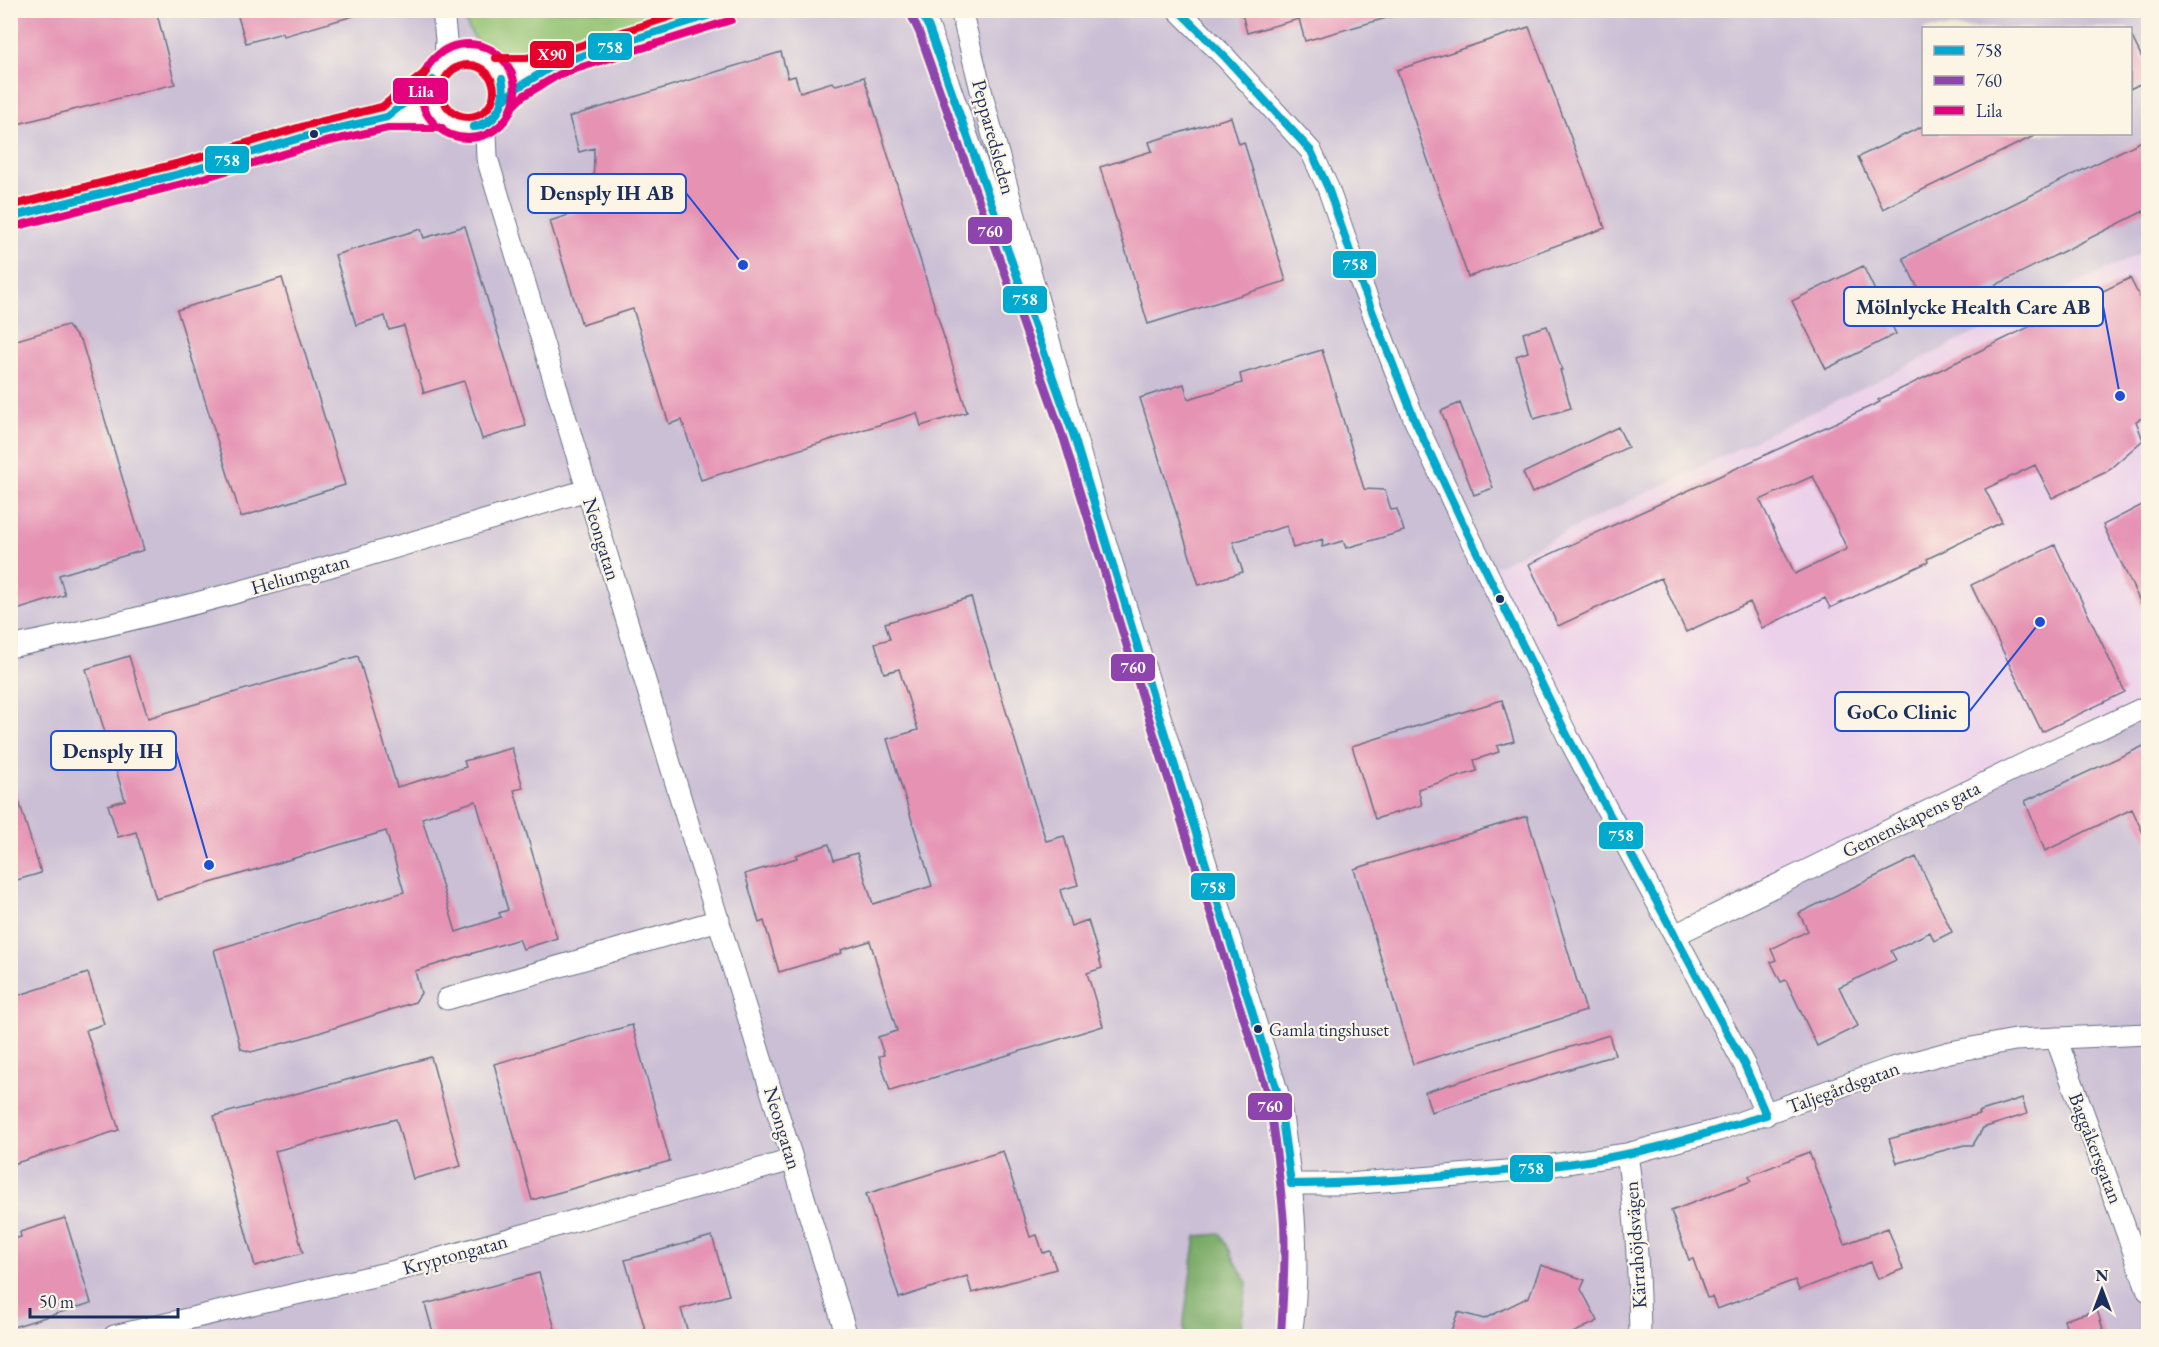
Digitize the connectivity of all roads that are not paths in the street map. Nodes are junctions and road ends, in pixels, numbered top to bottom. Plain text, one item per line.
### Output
1 (728, 10) edge
2 (920, 10) edge
3 (961, 10) edge
4 (1178, 10) edge
5 (444, 13) edge
6 (478, 56) junction
7 (445, 62) junction
8 (556, 64) junction
9 (496, 68) junction
10 (433, 80) junction
11 (503, 101) junction
12 (387, 117) junction
13 (442, 117) junction
14 (489, 121) junction
15 (462, 128) junction
16 (487, 158) junction
17 (10, 217) edge
18 (1074, 437) junction
19 (587, 490) junction
20 (10, 647) edge
21 (2148, 706) edge
22 (719, 920) junction
23 (1675, 935) junction
24 (447, 999) dead end
25 (2148, 1034) edge
26 (2056, 1038) junction
27 (1766, 1115) junction
28 (1627, 1154) junction
29 (792, 1160) junction
30 (1291, 1185) junction
31 (2148, 1291) edge
32 (114, 1336) edge
33 (847, 1336) edge
34 (1291, 1336) edge
35 (1640, 1336) edge

1 - 8 street
2 - 18 street, Pepparedsleden
3 - 18 street, Pepparedsleden
4 - 23 street
5 - 6 street
5 - 7 street
6 - 7 street
6 - 9 street
7 - 10 street
8 - 9 street
8 - 11 street
9 - 11 street
10 - 12 street
10 - 13 street
11 - 14 street
12 - 13 street
12 - 17 street
13 - 15 street
14 - 15 street
14 - 16 street, Neongatan
15 - 16 street, Neongatan
16 - 19 street, Neongatan
18 - 30 street, Pepparedsleden
19 - 20 street, Heliumgatan
19 - 22 street, Neongatan
21 - 23 street, Gemenskapens gata
22 - 24 street
22 - 29 street, Neongatan
23 - 27 street
25 - 26 street, Taljegårdsgatan
26 - 27 street, Taljegårdsgatan
26 - 31 street, Baggåkersgatan
27 - 28 street, Taljegårdsgatan
28 - 30 street, Taljegårdsgatan
28 - 35 street, Kärrahöjdsvägen
29 - 32 street, Kryptongatan
29 - 33 street, Neongatan
30 - 34 street, Pepparedsleden

